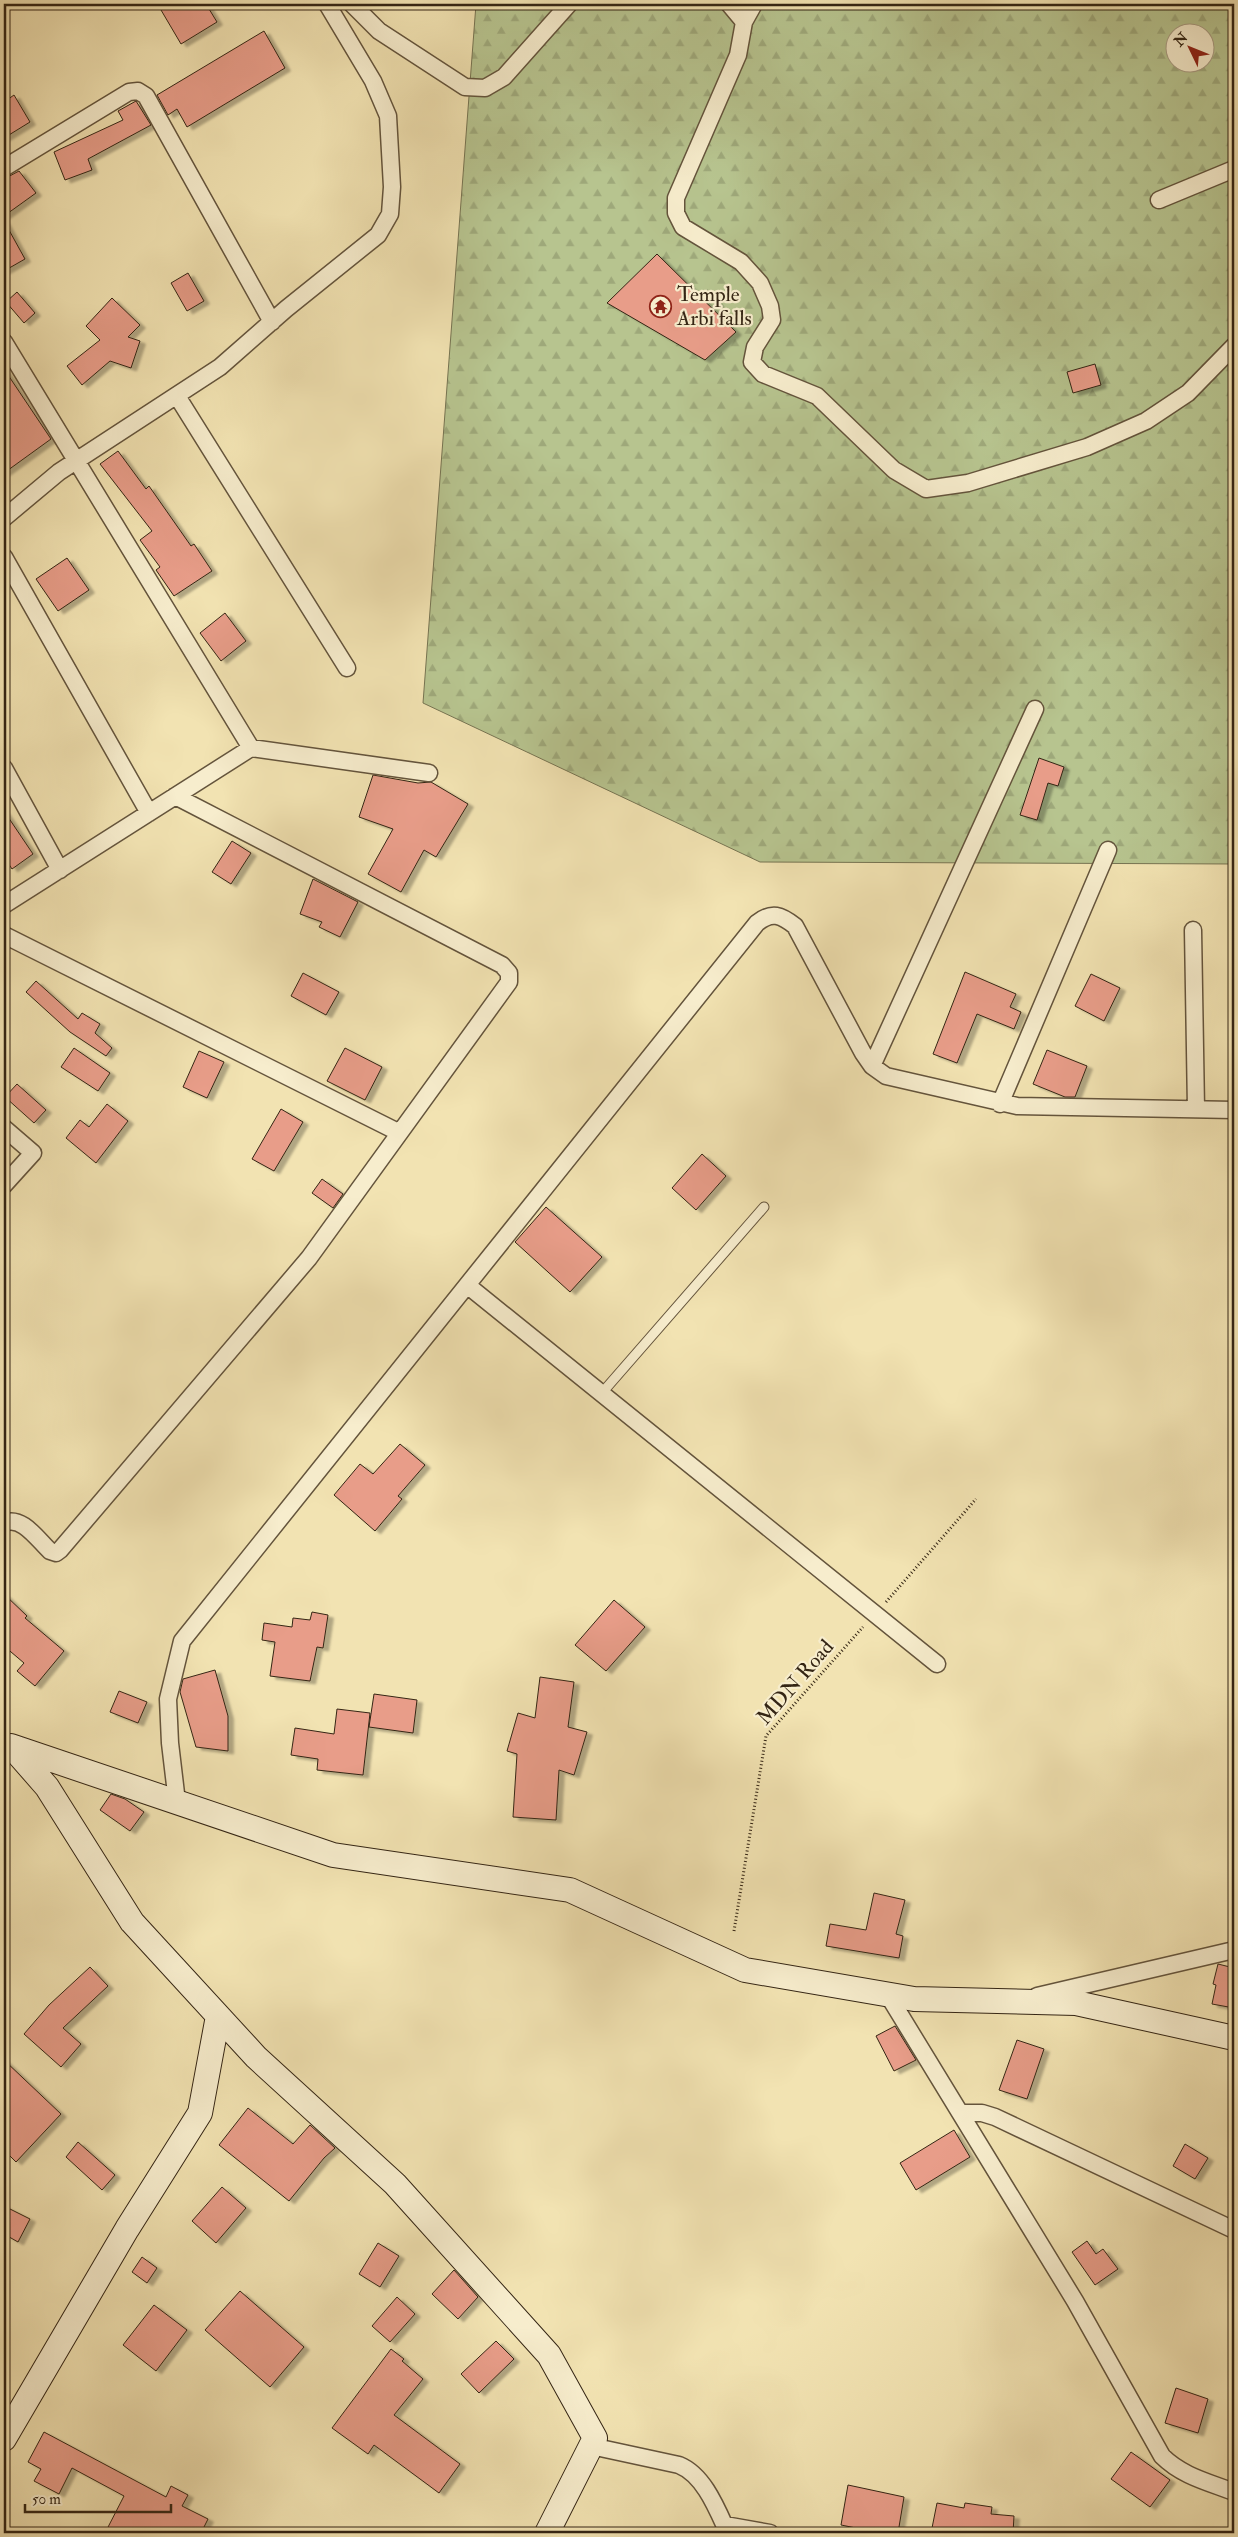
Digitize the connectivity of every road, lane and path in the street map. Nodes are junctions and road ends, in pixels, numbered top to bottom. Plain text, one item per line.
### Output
1 (328, 4) edge
2 (352, 4) edge
3 (569, 4) edge
4 (729, 4) edge
5 (754, 4) edge
6 (744, 22) junction
7 (4, 168) edge
8 (1234, 169) edge
9 (1159, 200) dead end
10 (272, 322) junction
11 (4, 342) edge
12 (1234, 346) edge
13 (177, 396) junction
14 (76, 461) junction
15 (4, 518) edge
16 (4, 557) edge
17 (347, 668) dead end
18 (1035, 708) dead end
19 (251, 748) junction
20 (4, 768) edge
21 (429, 773) dead end
22 (175, 796) junction
23 (149, 813) junction
24 (1108, 850) dead end
25 (60, 870) junction
26 (4, 905) edge
27 (1193, 930) dead end
28 (4, 936) edge
29 (872, 1066) junction
30 (1000, 1104) junction
31 (1196, 1109) junction
32 (1234, 1110) edge
33 (4, 1128) edge
34 (398, 1132) junction
35 (4, 1185) edge
36 (764, 1207) dead end
37 (467, 1285) junction
38 (602, 1394) junction
39 (976, 1499) dead end
40 (4, 1522) edge
41 (875, 1614) junction
42 (937, 1664) dead end
43 (8, 1742) edge
44 (177, 1802) junction
45 (734, 1932) dead end
46 (1234, 1950) edge
47 (888, 1995) junction
48 (1013, 2001) junction
49 (218, 2016) junction
50 (1234, 2038) edge
51 (961, 2113) junction
52 (1234, 2230) edge
53 (4, 2438) edge
54 (591, 2446) junction
55 (1234, 2492) edge
56 (726, 2529) edge
57 (548, 2533) edge
58 (770, 2533) edge

1 - 10 street
2 - 3 street
4 - 6 street
5 - 6 street
6 - 12 street
7 - 10 street
8 - 9 street
10 - 13 street
11 - 14 street
13 - 14 street
13 - 17 street
14 - 15 street
14 - 19 street
16 - 23 street
18 - 29 street
19 - 21 street
19 - 22 street
20 - 25 street
22 - 23 street
22 - 34 street
23 - 25 street
24 - 30 street
25 - 26 street
27 - 31 street
28 - 34 street
29 - 30 street
29 - 37 street
30 - 31 street
31 - 32 street
33 - 35 street
34 - 40 street
36 - 38 lane
37 - 38 street
37 - 44 street
38 - 41 street
39 - 41 path, MDN Road
41 - 42 street
41 - 45 path, MDN Road
43 - 44 street
43 - 49 street
44 - 47 street
46 - 48 street
47 - 48 street
47 - 51 street
48 - 50 street
49 - 53 street
49 - 54 street
51 - 52 street
51 - 55 street
54 - 56 street
54 - 57 street
56 - 58 street

